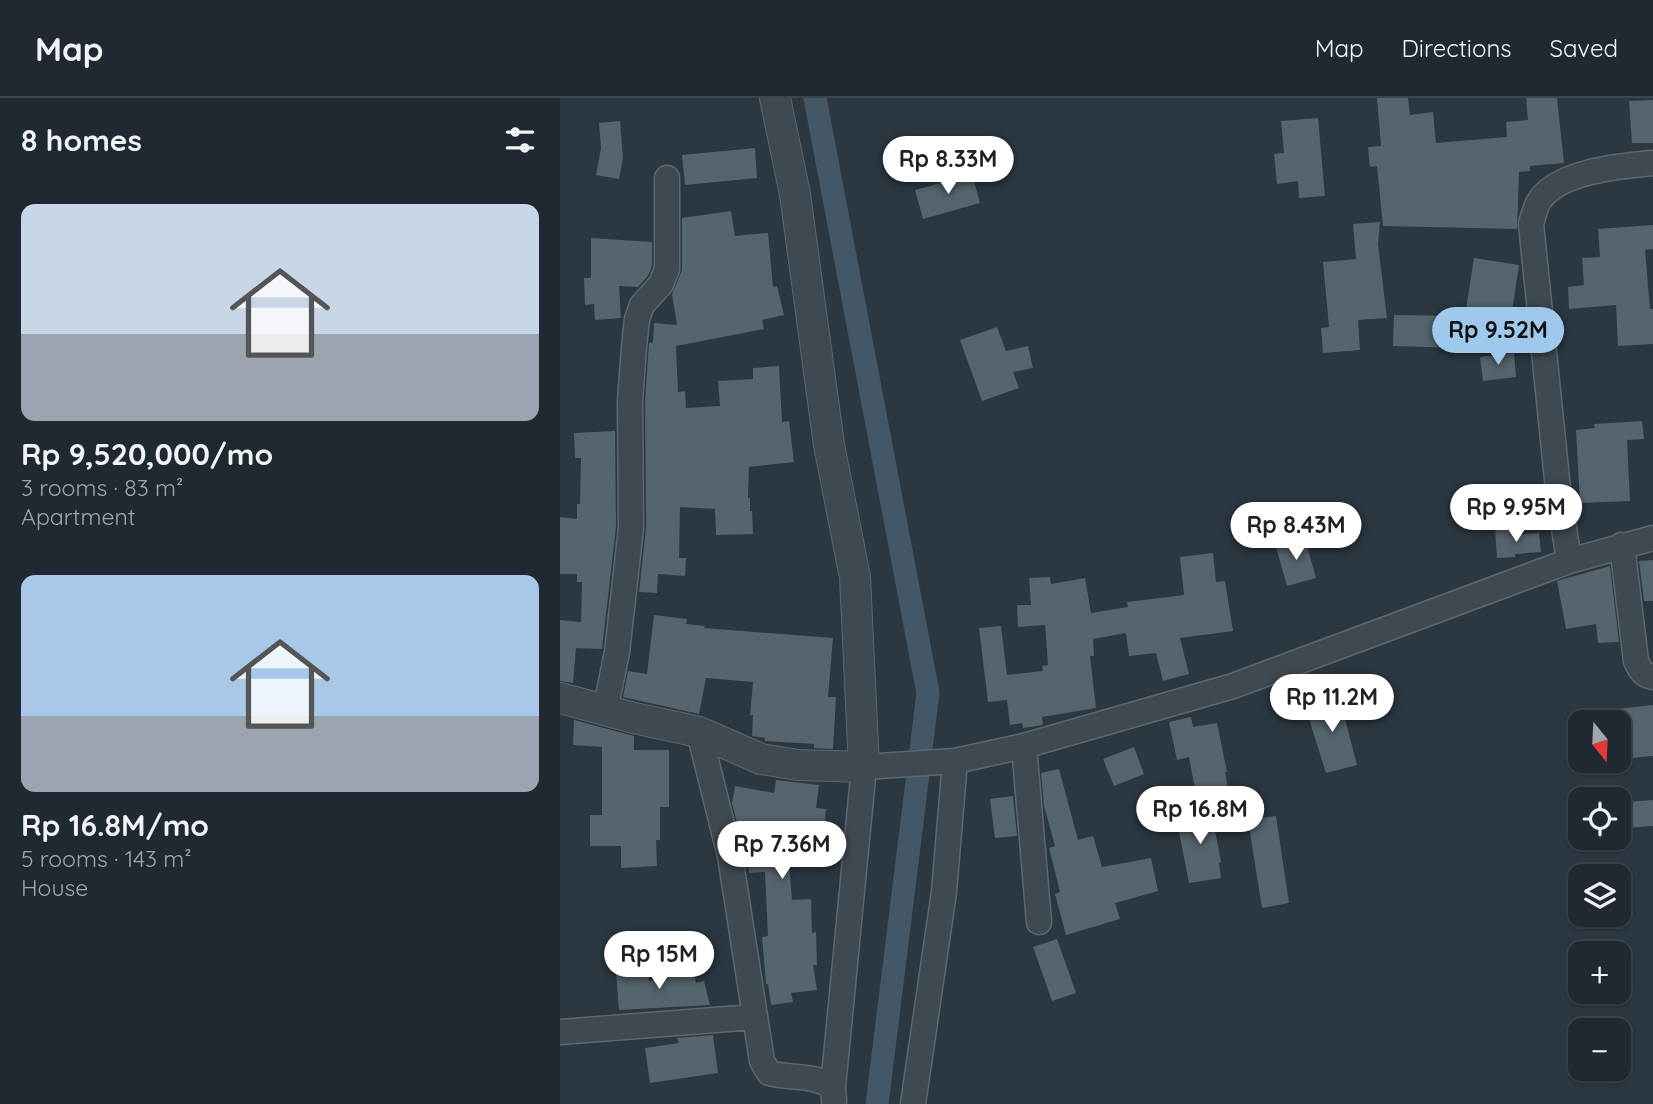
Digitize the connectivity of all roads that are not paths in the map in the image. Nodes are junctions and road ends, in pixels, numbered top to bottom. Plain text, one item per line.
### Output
1 (775, 98) edge
2 (1653, 163) edge
3 (667, 177) dead end
4 (1653, 538) edge
5 (1622, 545) junction
6 (1569, 561) junction
7 (1653, 677) edge
8 (560, 698) edge
9 (605, 710) junction
10 (699, 732) junction
11 (1024, 746) junction
12 (946, 762) junction
13 (875, 767) junction
14 (1039, 922) dead end
15 (754, 1017) junction
16 (560, 1032) edge
17 (833, 1096) edge
18 (913, 1104) edge

1 - 13 street
2 - 6 street
3 - 9 street
4 - 5 street
5 - 6 street
5 - 7 street
6 - 11 street
8 - 9 street
9 - 10 street
10 - 13 street
10 - 15 street
11 - 12 street
11 - 14 street
12 - 13 street
12 - 18 street
13 - 17 street
15 - 16 street
15 - 17 street

